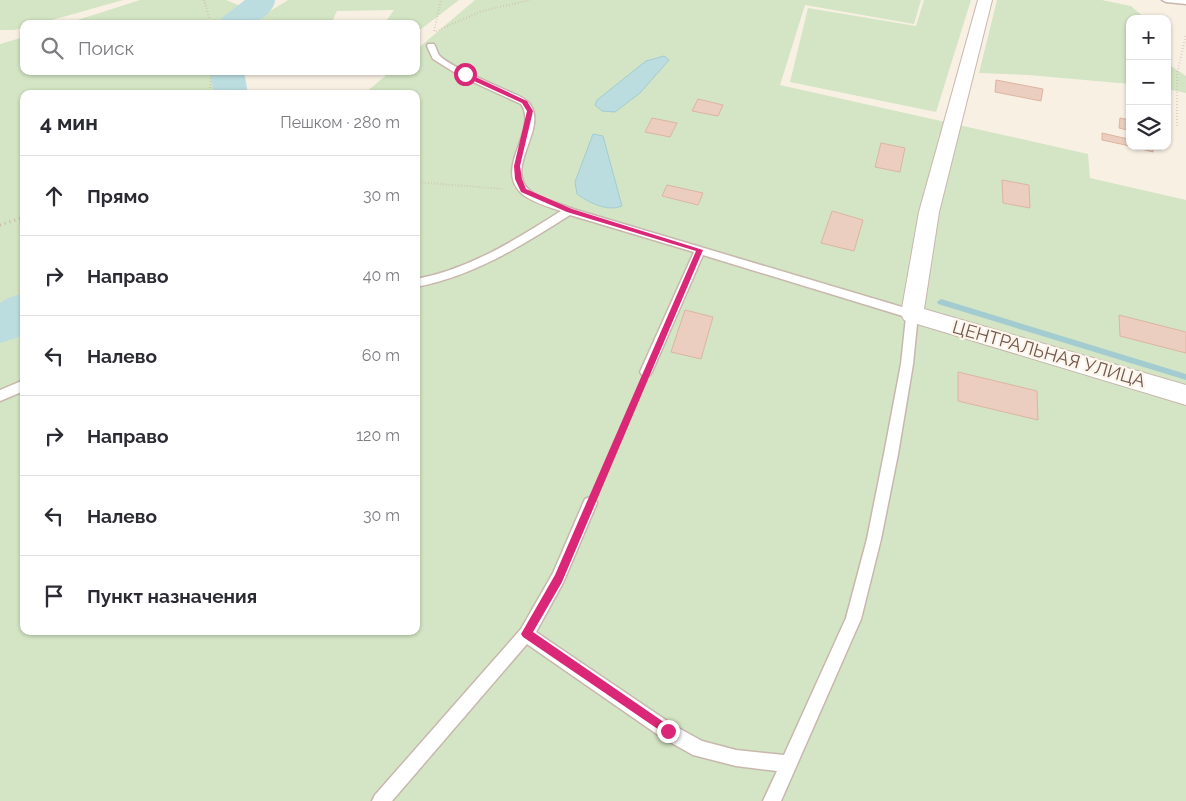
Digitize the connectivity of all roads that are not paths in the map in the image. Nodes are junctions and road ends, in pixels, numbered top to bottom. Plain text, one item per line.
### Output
1 (985, 0) edge
2 (1166, 0) edge
3 (1186, 2) edge
4 (431, 46) road end
5 (569, 211) junction
6 (700, 250) junction
7 (420, 283) edge
8 (912, 314) junction
9 (646, 372) road end
10 (20, 387) edge
11 (1186, 395) edge
12 (0, 396) edge
13 (590, 503) road end
14 (526, 634) junction
15 (789, 764) junction
16 (381, 801) edge
17 (772, 801) edge

1 - 8 street
2 - 3 lane
4 - 5 lane
5 - 6 lane
5 - 7 lane
6 - 8 lane
6 - 9 lane
8 - 11 street, ЦЕНТРАЛЬНАЯ УЛИЦА
8 - 15 lane
10 - 12 lane
13 - 14 lane
14 - 15 lane
14 - 16 lane
15 - 17 lane

